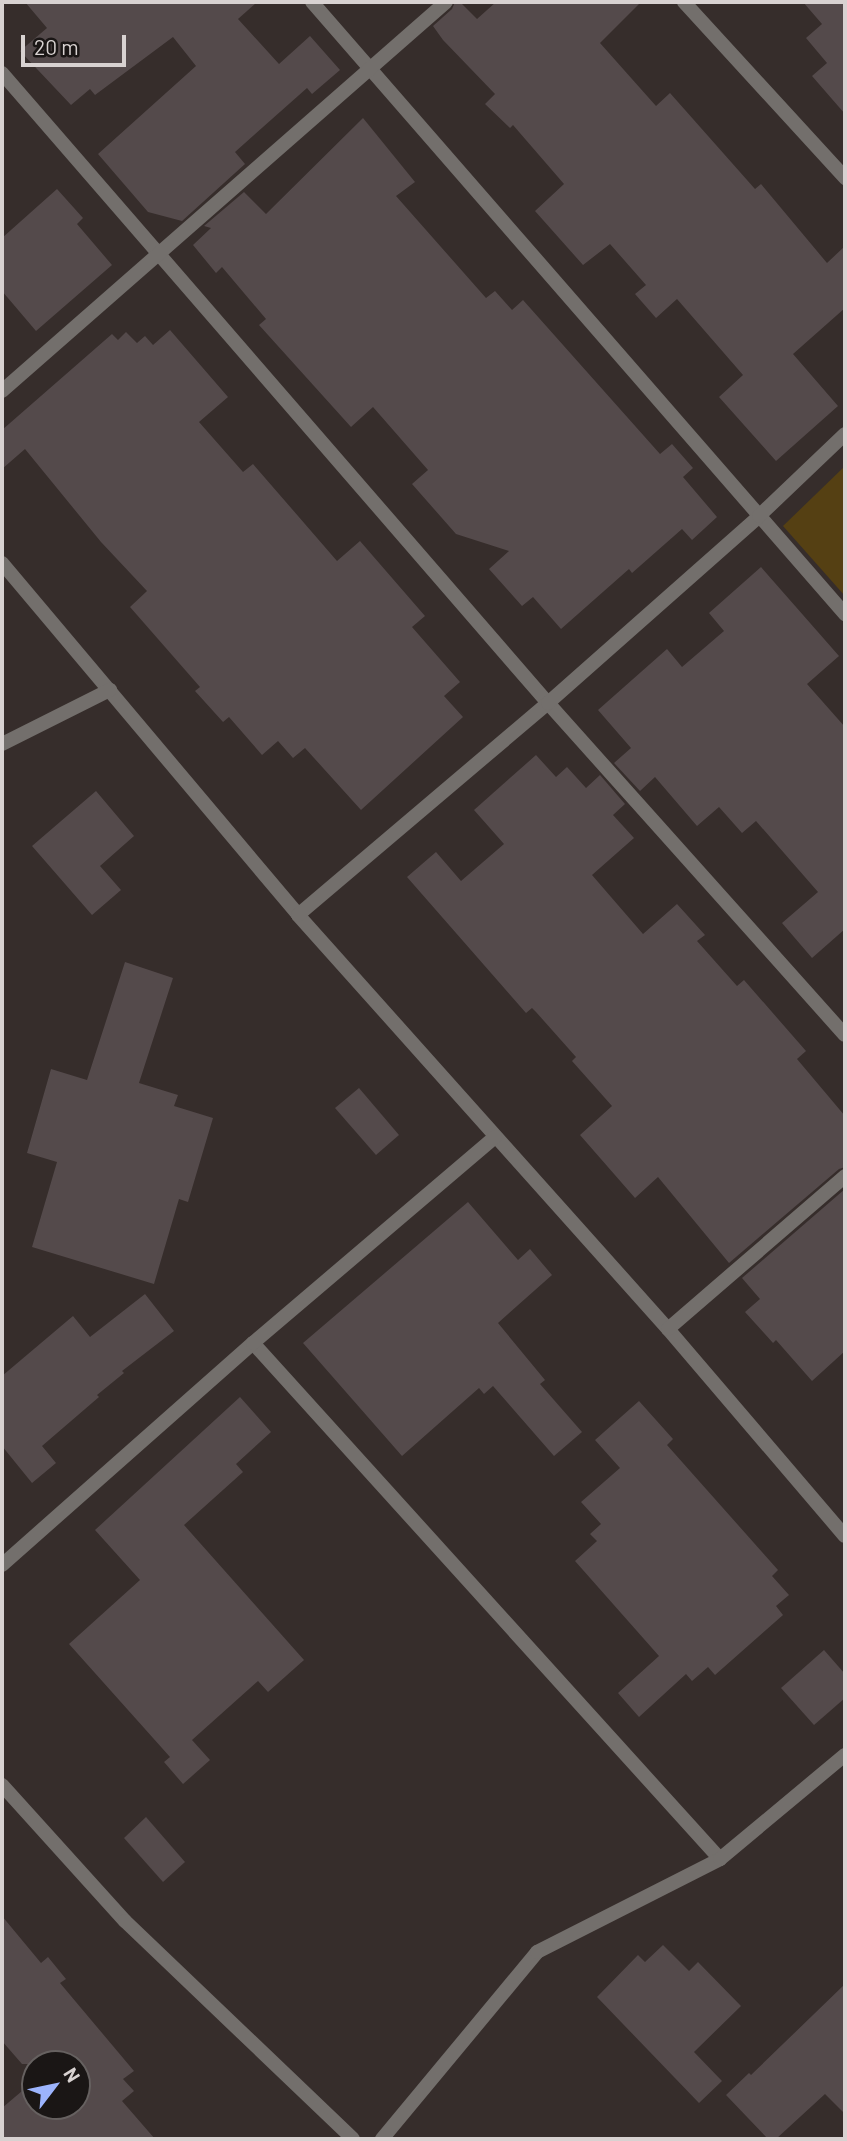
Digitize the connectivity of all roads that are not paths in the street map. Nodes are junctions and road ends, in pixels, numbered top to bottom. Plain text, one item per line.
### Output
1 (312, 2) edge
2 (446, 2) edge
3 (684, 2) edge
4 (371, 68) junction
5 (2, 72) edge
6 (845, 178) edge
7 (158, 251) junction
8 (2, 391) edge
9 (845, 433) edge
10 (759, 516) junction
11 (2, 563) edge
12 (845, 614) edge
13 (110, 690) junction
14 (548, 704) junction
15 (2, 744) edge
16 (298, 915) junction
17 (845, 1035) edge
18 (495, 1137) junction
19 (845, 1176) edge
20 (668, 1329) junction
21 (253, 1343) junction
22 (845, 1536) edge
23 (2, 1564) edge
24 (845, 1755) edge
25 (2, 1785) edge
26 (720, 1859) junction
27 (352, 2139) edge
28 (382, 2139) edge

1 - 4 street
2 - 4 street
3 - 6 street
4 - 7 street
4 - 10 street
5 - 7 street
7 - 8 street
7 - 14 street
9 - 10 street
10 - 12 street
10 - 14 street
11 - 13 street
13 - 15 street
13 - 16 street
14 - 16 street
14 - 17 street
16 - 18 street
18 - 20 street
18 - 21 street
19 - 20 street
20 - 22 street
21 - 23 street
21 - 26 street
24 - 26 street
25 - 27 street
26 - 28 street

